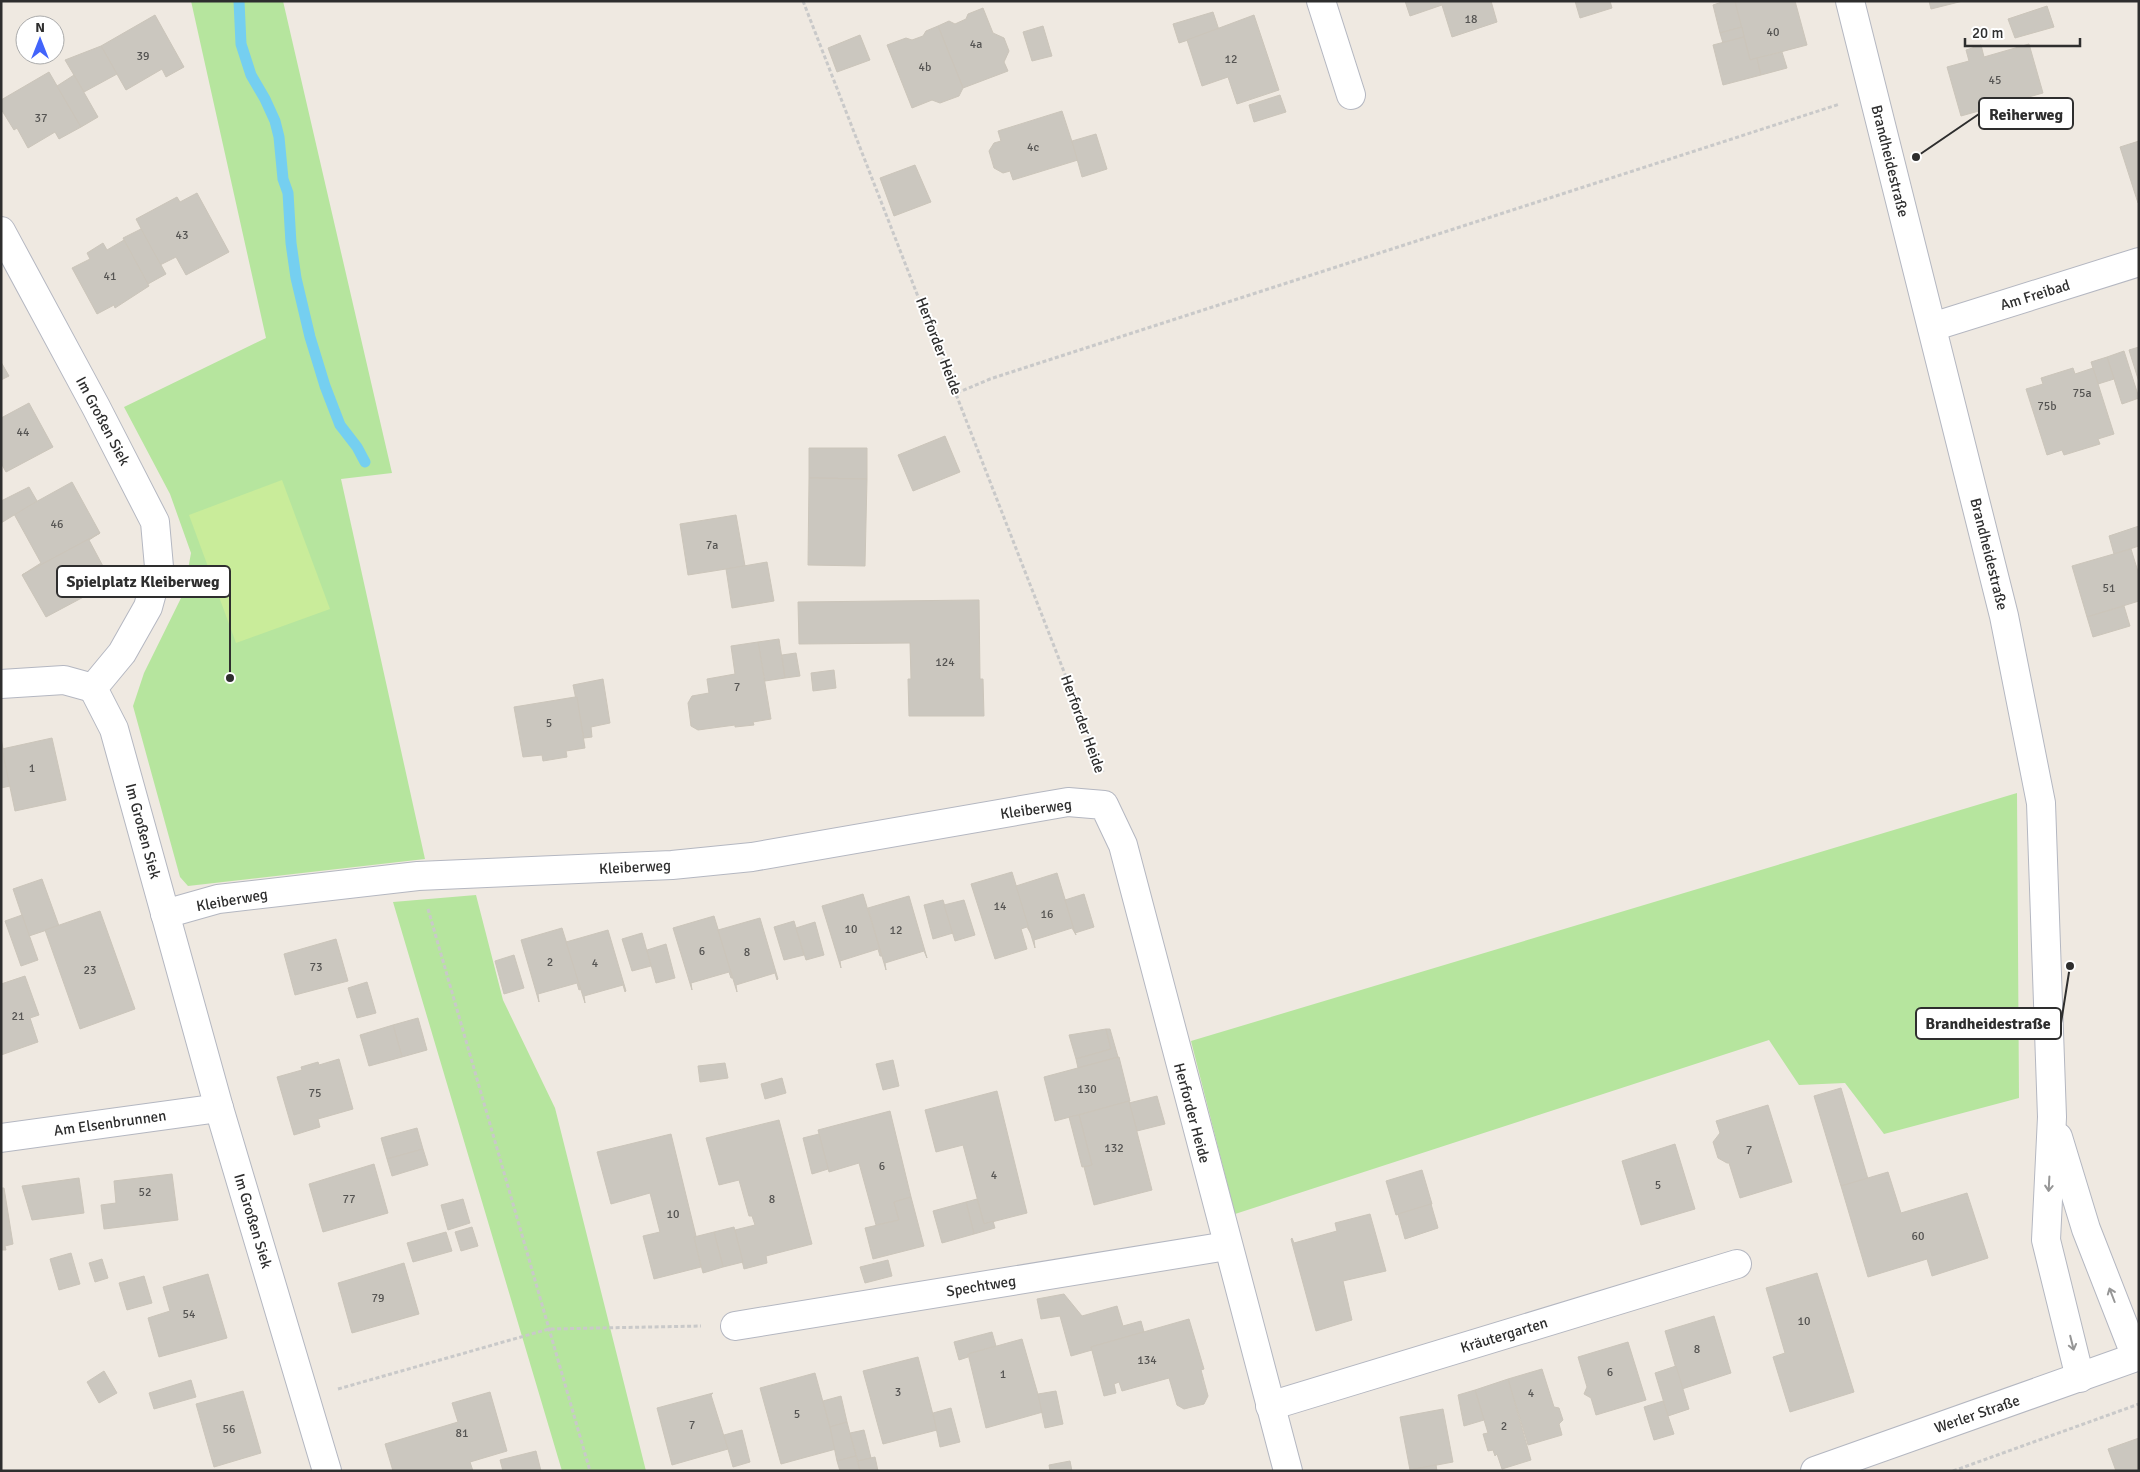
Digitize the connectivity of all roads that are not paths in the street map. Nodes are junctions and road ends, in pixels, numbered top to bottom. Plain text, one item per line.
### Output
1 (1321, 1) edge
2 (1850, 1) edge
3 (1351, 95) dead end
4 (1, 231) edge
5 (2139, 262) edge
6 (1932, 327) junction
7 (1, 684) edge
8 (93, 688) junction
9 (1104, 804) joint
10 (165, 914) junction
11 (220, 1108) junction
12 (2052, 1117) junction
13 (1, 1138) edge
14 (1227, 1246) junction
15 (1737, 1264) dead end
16 (735, 1326) road end
17 (2137, 1356) edge
18 (2080, 1378) junction
19 (1270, 1406) junction
20 (327, 1471) edge
21 (1288, 1471) edge
22 (1815, 1471) edge

1 - 3 street
2 - 6 street, Brandheidestraße
4 - 8 street, Im Großen Siek
5 - 6 street, Am Freibad
6 - 12 street, Brandheidestraße
7 - 8 street
8 - 10 street, Im Großen Siek
9 - 10 street, Kleiberweg
9 - 14 street, Herforder Heide
10 - 11 street, Im Großen Siek
11 - 13 street, Am Elsenbrunnen
11 - 20 street, Im Großen Siek
17 -> 12 street, Brandheidestraße
12 -> 18 street, Brandheidestraße
14 - 16 street, Spechtweg
14 - 19 street, Herforder Heide
15 - 19 street, Kräutergarten
17 - 18 street, Werler Straße
18 - 22 street, Werler Straße
19 - 21 street, Herforder Heide

